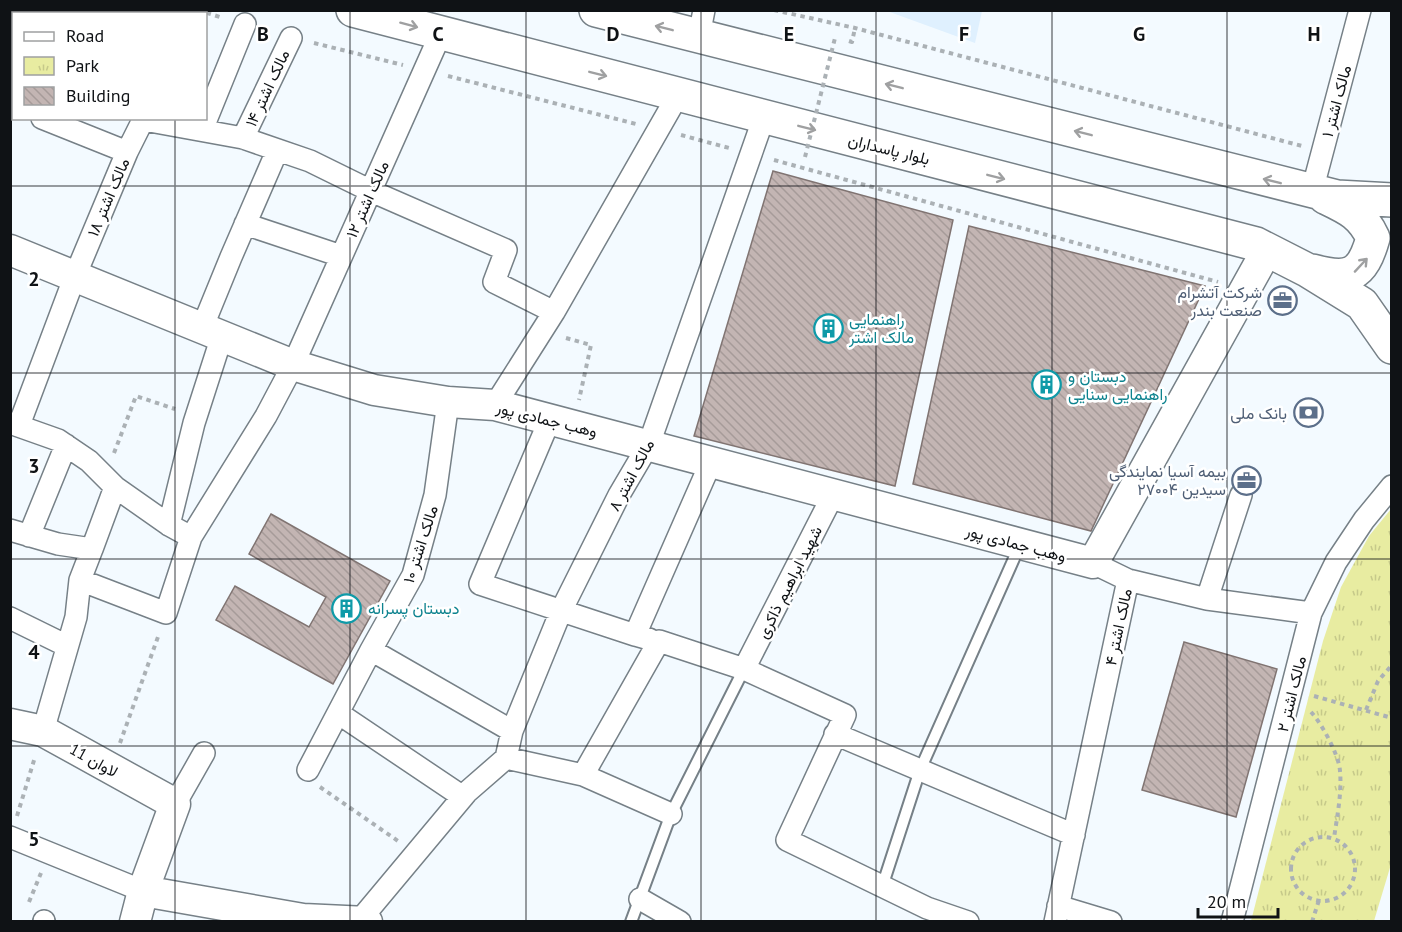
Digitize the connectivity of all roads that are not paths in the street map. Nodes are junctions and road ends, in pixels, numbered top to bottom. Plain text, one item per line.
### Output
1 (353, 10) edge
2 (596, 10) edge
3 (1360, 10) edge
4 (701, 23) edge
5 (245, 24) road end
6 (441, 33) junction
7 (291, 38) road end
8 (678, 95) junction
9 (764, 117) junction
10 (207, 118) edge
11 (47, 120) edge
12 (143, 120) edge
13 (149, 120) edge
14 (206, 120) edge
15 (202, 130) junction
16 (243, 138) junction
17 (127, 152) junction
18 (278, 152) junction
19 (370, 191) junction
20 (1312, 191) junction
21 (1392, 200) edge
22 (245, 224) junction
23 (10, 250) edge
24 (1267, 250) junction
25 (341, 256) junction
26 (1307, 270) junction
27 (75, 276) junction
28 (554, 312) junction
29 (212, 332) junction
30 (1392, 347) edge
31 (292, 365) junction
32 (448, 402) junction
33 (495, 405) junction
34 (562, 422) junction
35 (15, 424) edge
36 (649, 444) junction
37 (66, 445) junction
38 (711, 462) junction
39 (110, 482) junction
40 (1392, 486) edge
41 (833, 495) junction
42 (1241, 495) dead end
43 (169, 525) junction
44 (20, 533) edge
45 (191, 537) junction
46 (1020, 544) junction
47 (92, 549) junction
48 (1094, 563) junction
49 (80, 580) junction
50 (1128, 580) junction
51 (1207, 599) junction
52 (561, 611) junction
53 (1311, 613) junction
54 (10, 618) edge
55 (635, 635) junction
56 (659, 641) junction
57 (67, 645) junction
58 (370, 650) junction
59 (744, 669) junction
60 (338, 713) junction
61 (10, 724) edge
62 (43, 731) junction
63 (512, 731) junction
64 (836, 734) junction
65 (204, 753) dead end
66 (506, 758) junction
67 (308, 770) road end
68 (920, 770) junction
69 (583, 775) junction
70 (462, 797) junction
71 (175, 804) junction
72 (671, 814) junction
73 (1074, 835) junction
74 (11, 837) edge
75 (882, 887) junction
76 (143, 891) junction
77 (640, 899) junction
78 (1057, 914) edge
79 (303, 920) edge
80 (135, 921) edge
81 (363, 921) edge
82 (631, 921) edge
83 (680, 921) edge
84 (968, 921) edge
85 (1111, 921) edge
86 (1232, 921) edge

1 -> 6 main road, بلوار پاسداران
4 -> 2 main road
3 - 20 street, مالک اشتر ۱
20 -> 4 main road
5 - 10 street
6 -> 8 main road, بلوار پاسداران
6 - 19 street, مالک اشتر ۱۲
7 - 16 street, مالک اشتر ۱۴
8 - 9 main road, بلوار پاسداران
8 - 28 street
9 -> 24 main road, بلوار پاسداران
9 - 36 street, مالک اشتر ۸
11 - 17 street
12 - 17 street, مالک اشتر ۱۸
13 - 15 street
14 - 15 street
15 - 16 street
16 - 18 street
17 - 27 street, مالک اشتر ۱۸
18 - 19 street
18 - 22 street
19 - 25 street, مالک اشتر ۱۲
19 - 28 street
20 - 21 main road
26 -> 20 main road
22 - 25 street
22 - 29 street
23 - 27 street, وهب جمادی پور
24 - 26 main road, بلوار پاسداران
24 - 48 street
25 - 31 street, مالک اشتر ۱۲
26 - 30 main road, بلوار پاسداران
27 - 29 street, وهب جمادی پور
27 - 35 street, مالک اشتر ۱۸
28 - 33 street
29 - 31 street, وهب جمادی پور
29 - 43 street
31 - 32 street, وهب جمادی پور
31 - 45 street, مالک اشتر ۱۲
32 - 33 street, وهب جمادی پور
32 - 58 street, مالک اشتر ۱۰
33 - 34 street, وهب جمادی پور
34 - 36 street, وهب جمادی پور
34 - 52 street
35 - 37 street
36 - 38 street, وهب جمادی پور
36 - 52 street, مالک اشتر ۸
37 - 39 street
37 - 44 street
38 - 41 street, وهب جمادی پور
38 - 55 street
39 - 43 street
39 - 47 street
40 - 53 street, مالک اشتر ۲
41 - 46 street, وهب جمادی پور
41 - 59 street, شهید ابراهیم ذاکری
42 - 51 street
43 - 45 street
44 - 47 street
45 - 49 street, مالک اشتر ۱۲
46 - 48 street, وهب جمادی پور
46 - 68 lane
47 - 49 street
48 - 50 street, مالک اشتر ۴
49 - 57 street
50 - 51 street
50 - 73 street, مالک اشتر ۴
51 - 53 street
52 - 55 street
52 - 63 street, مالک اشتر ۸
53 - 86 street, مالک اشتر ۲
54 - 57 street
55 - 56 street
56 - 59 street
56 - 69 street
57 - 62 street
58 - 60 street, مالک اشتر ۱۰
58 - 63 street
59 - 64 street
59 - 72 lane
60 - 67 street, مالک اشتر ۱۰
60 - 70 street
61 - 62 street, لاوان 11
62 - 71 street, لاوان 11
63 - 66 street, مالک اشتر ۸
64 - 68 street
64 - 75 street
65 - 71 street
66 - 69 street
66 - 70 street
68 - 73 street
68 - 75 lane
69 - 72 street
70 - 81 street
71 - 76 street
72 - 77 lane
73 - 78 street, مالک اشتر ۴
74 - 76 street
75 - 84 street
76 - 79 street
76 - 80 street
77 - 82 lane
77 - 83 street
78 - 85 street
79 - 81 street

